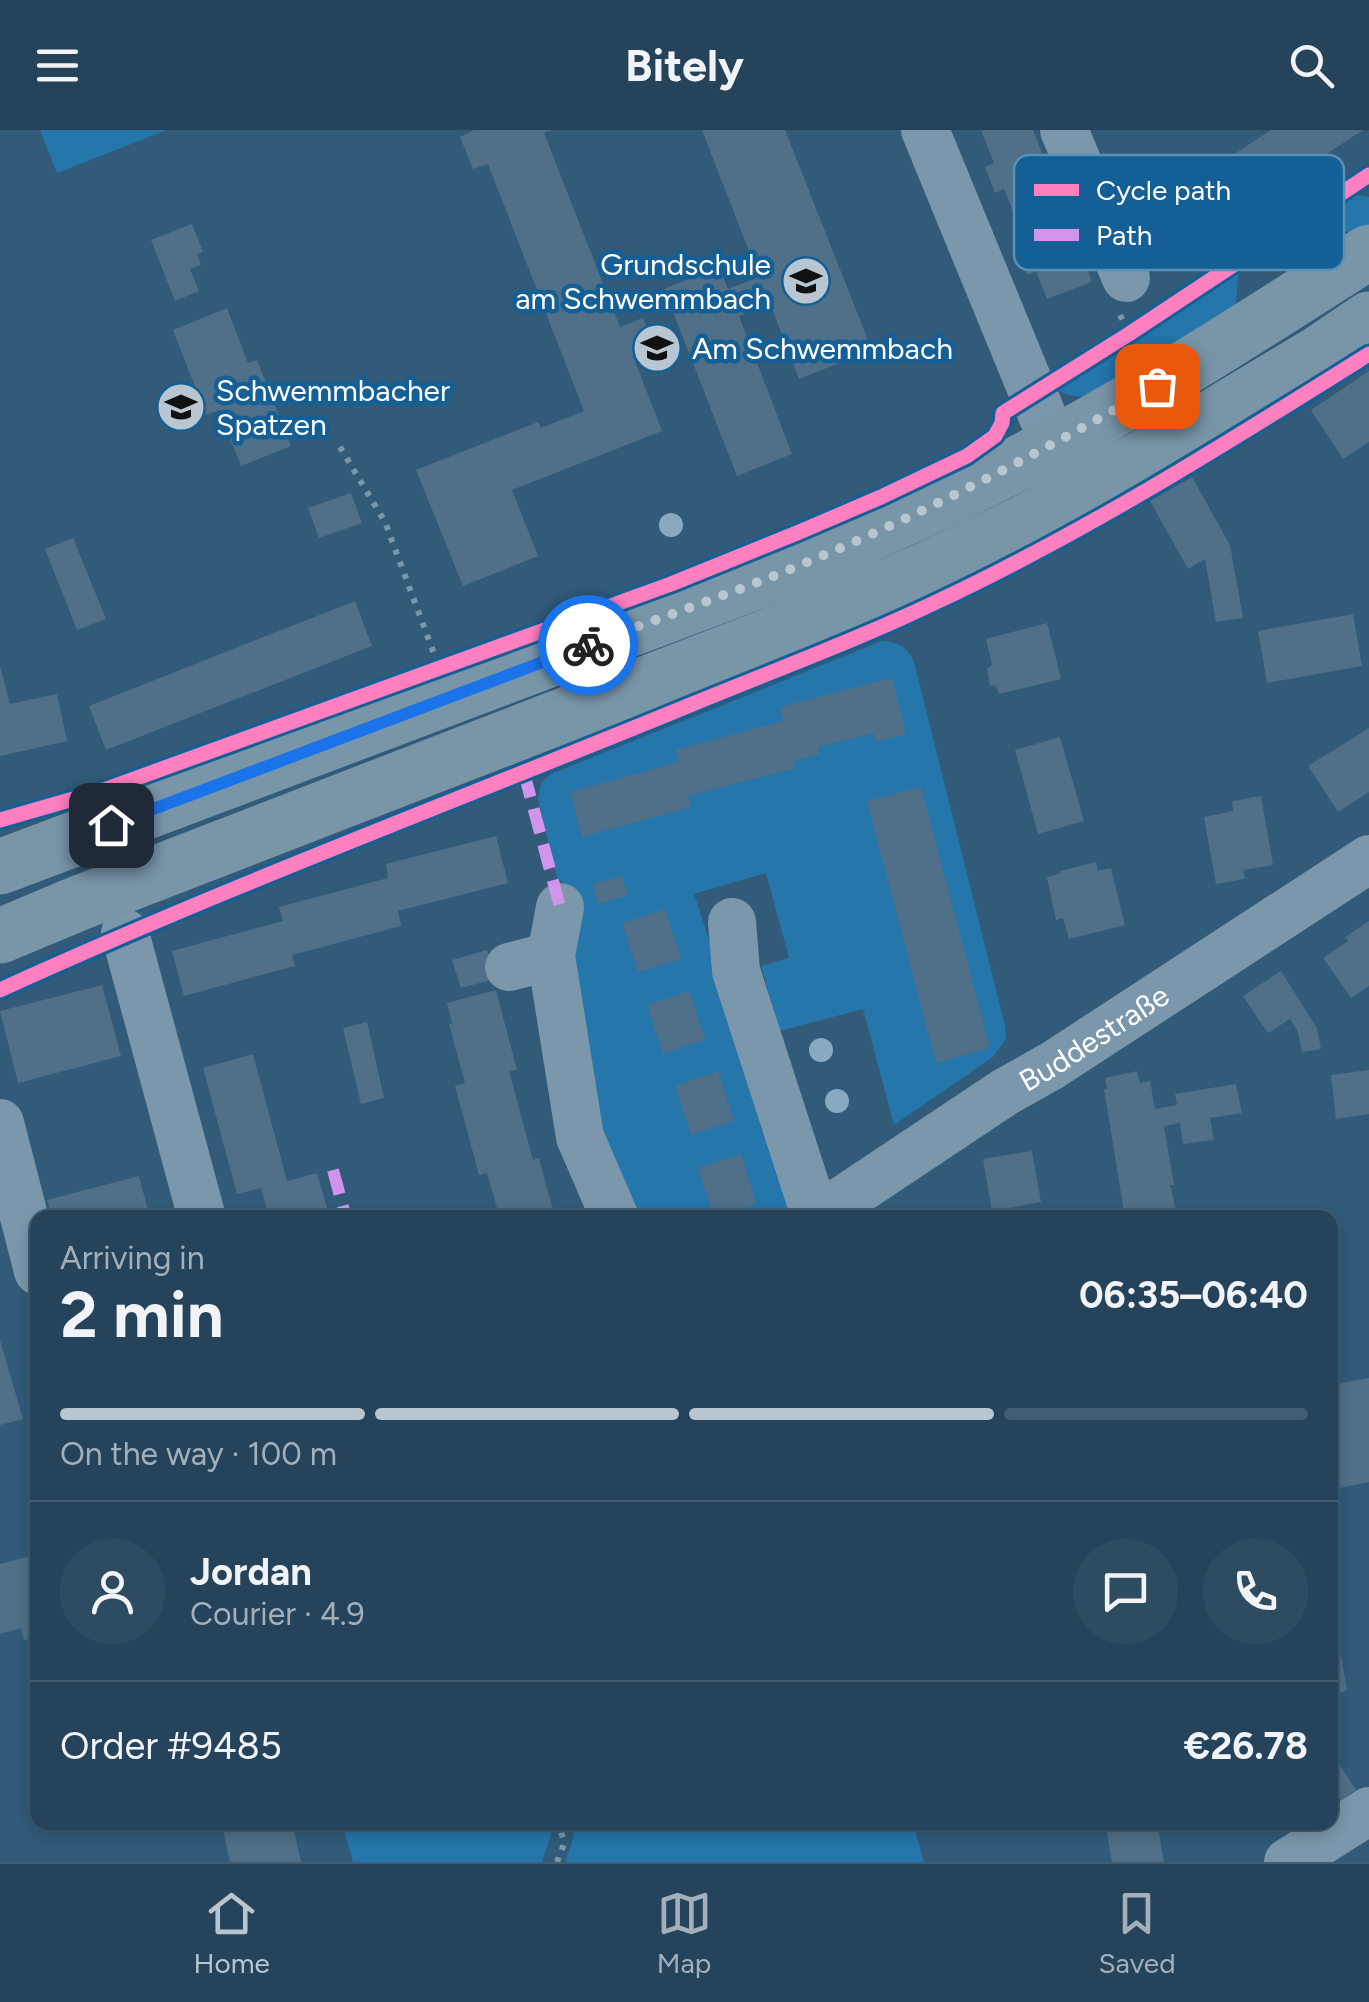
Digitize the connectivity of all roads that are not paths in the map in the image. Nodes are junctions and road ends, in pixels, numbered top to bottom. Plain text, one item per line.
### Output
1 (926, 130) edge
2 (1064, 130) edge
3 (1074, 155) edge
4 (1369, 252) edge
5 (1344, 268) edge
6 (1123, 270) edge
7 (1341, 270) edge
8 (1126, 278) dead end
9 (1369, 319) edge
10 (1054, 444) junction
11 (1369, 859) edge
12 (0, 867) edge
13 (560, 906) dead end
14 (732, 922) dead end
15 (125, 933) dead end
16 (0, 936) edge
17 (0, 1123) edge
18 (200, 1210) edge
19 (612, 1210) edge
20 (813, 1210) edge
21 (828, 1210) edge
22 (30, 1240) edge
23 (1369, 1811) edge
24 (1288, 1862) edge

1 - 10 street
2 - 3 street
4 - 5 main road
6 - 8 street
7 - 10 main road
9 - 16 main road
10 - 12 main road
11 - 21 street, Buddestraße
13 - 19 street
14 - 20 street, Buddestraße
15 - 18 street
17 - 22 street
23 - 24 street

